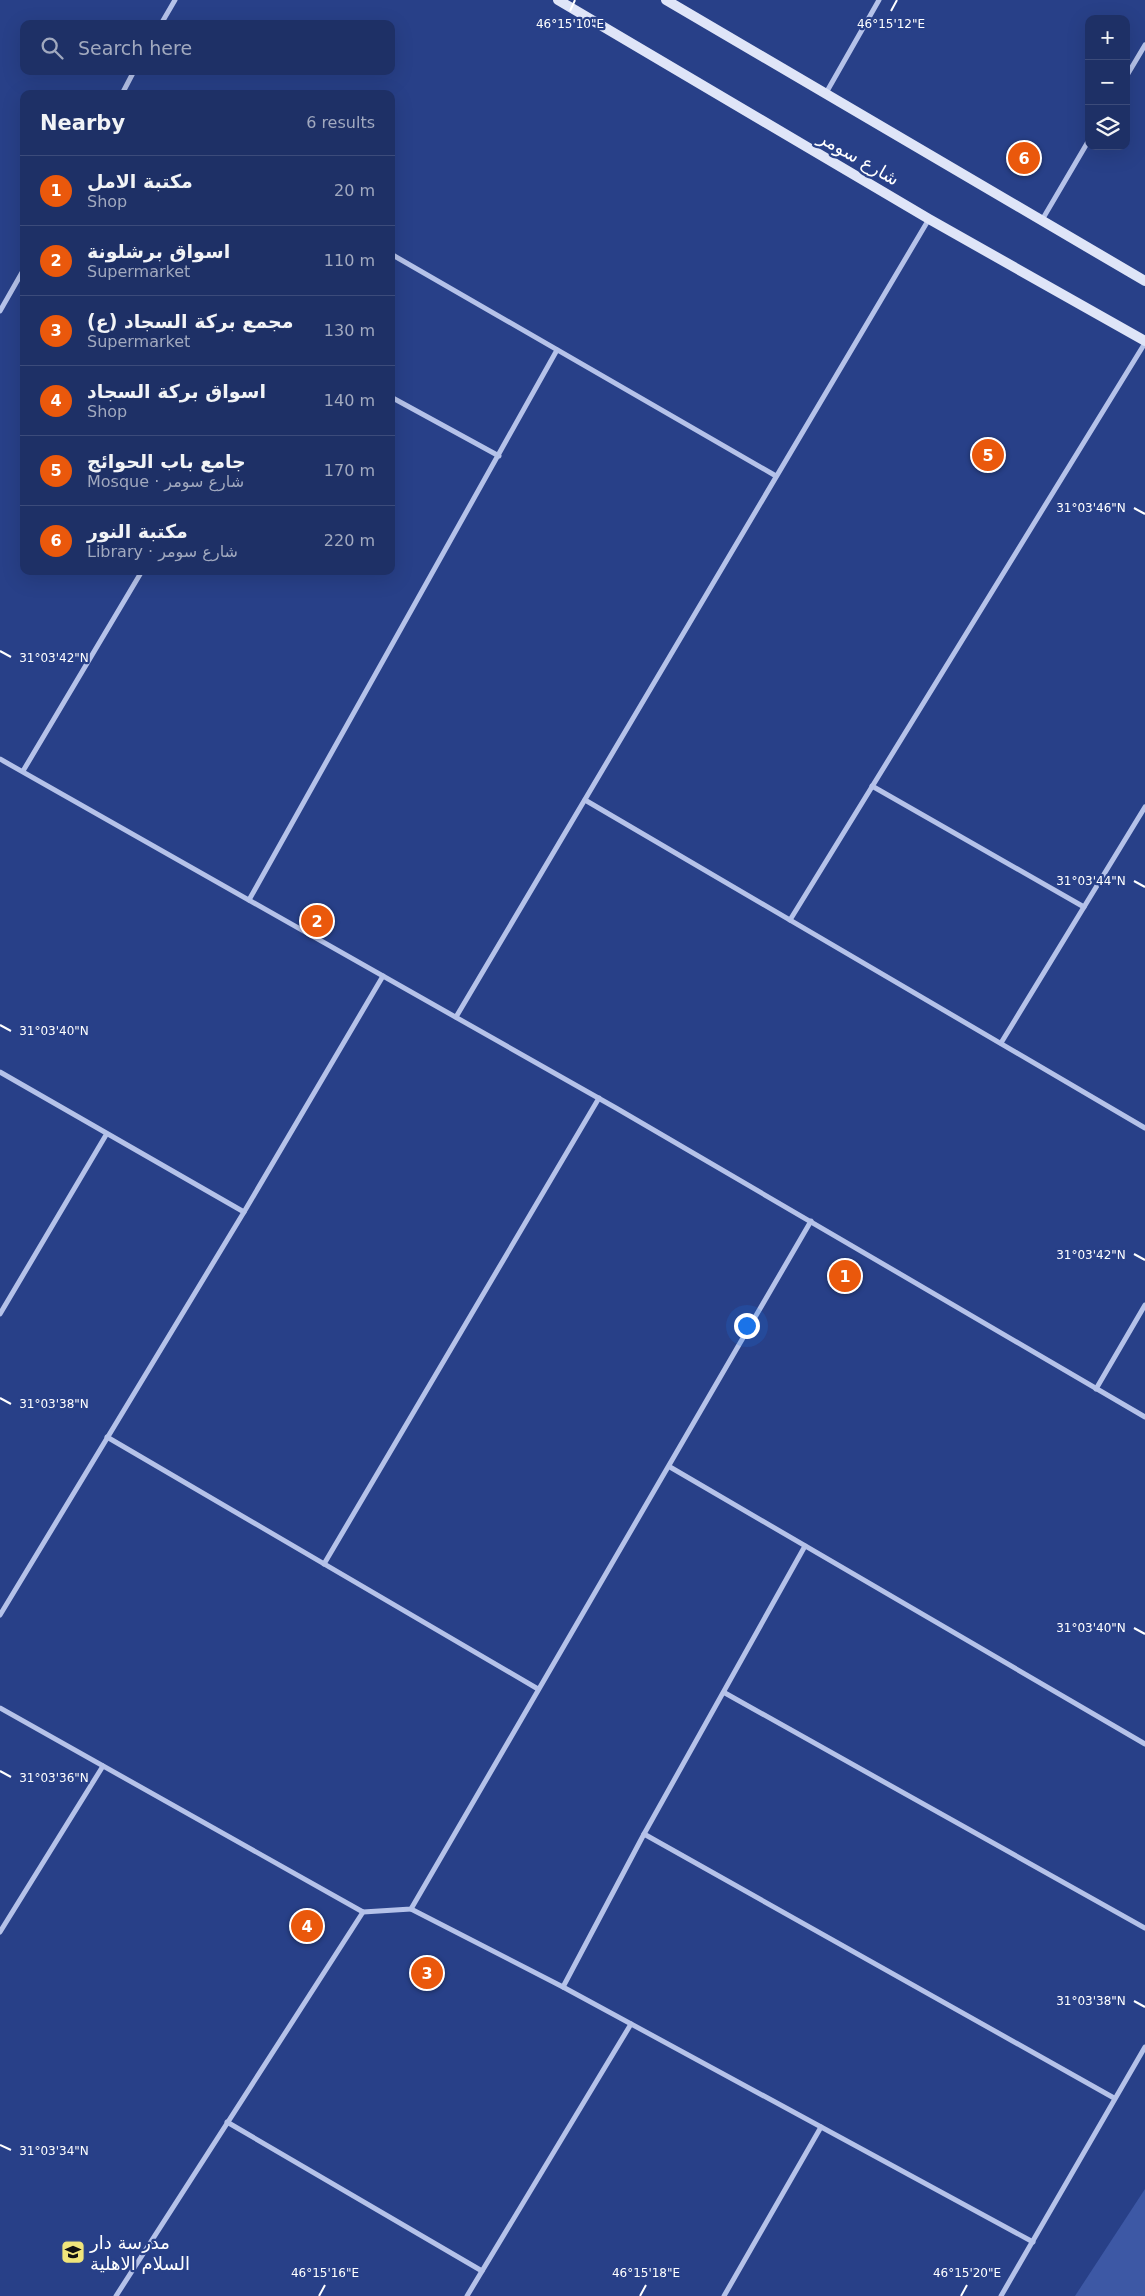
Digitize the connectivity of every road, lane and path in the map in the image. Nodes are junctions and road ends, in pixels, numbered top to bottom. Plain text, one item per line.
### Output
1 (175, 0) edge
2 (558, 0) edge
3 (666, 0) edge
4 (879, 0) edge
5 (163, 20) edge
6 (1145, 45) edge
7 (1130, 70) edge
8 (132, 75) edge
9 (124, 90) edge
10 (826, 93) junction
11 (1085, 147) edge
12 (930, 219) junction
13 (1042, 220) junction
14 (395, 256) edge
15 (20, 276) edge
16 (1145, 281) edge
17 (0, 311) edge
18 (1145, 342) edge
19 (557, 350) junction
20 (395, 399) edge
21 (499, 456) junction
22 (776, 476) junction
23 (140, 575) edge
24 (0, 759) edge
25 (22, 771) junction
26 (872, 786) junction
27 (584, 800) junction
28 (1145, 807) edge
29 (249, 900) junction
30 (1084, 907) junction
31 (790, 920) junction
32 (383, 976) junction
33 (456, 1018) junction
34 (1001, 1044) junction
35 (0, 1072) edge
36 (599, 1098) junction
37 (1145, 1128) edge
38 (106, 1134) junction
39 (244, 1212) junction
40 (811, 1221) junction
41 (1145, 1305) edge
42 (0, 1314) edge
43 (1096, 1389) junction
44 (1145, 1417) edge
45 (106, 1437) junction
46 (670, 1467) junction
47 (805, 1546) junction
48 (324, 1564) junction
49 (0, 1614) edge
50 (538, 1689) junction
51 (725, 1693) junction
52 (0, 1708) edge
53 (1145, 1744) edge
54 (103, 1766) junction
55 (644, 1834) junction
56 (411, 1909) junction
57 (363, 1912) junction
58 (1145, 1928) edge
59 (0, 1932) edge
60 (563, 1986) junction
61 (631, 2024) junction
62 (1145, 2047) edge
63 (1114, 2098) junction
64 (227, 2122) junction
65 (821, 2127) junction
66 (1033, 2242) junction
67 (482, 2271) junction
68 (116, 2296) edge
69 (467, 2296) edge
70 (724, 2296) edge
71 (1001, 2296) edge

1 - 5 street
2 - 12 main road, شارع سومر
3 - 10 main road
4 - 10 street
6 - 7 street
8 - 9 street
10 - 13 main road
11 - 13 street
12 - 18 main road, شارع سومر
12 - 22 street
13 - 16 main road
14 - 19 street
15 - 17 street
18 - 26 street
19 - 21 street
19 - 22 street
20 - 21 street
21 - 29 street
22 - 27 street
23 - 25 street
24 - 25 street
25 - 29 street
26 - 30 street
26 - 31 street
27 - 31 street
27 - 33 street
28 - 30 street
29 - 32 street
30 - 34 street
31 - 34 street
32 - 33 street
32 - 39 street
33 - 36 street
34 - 37 street
35 - 38 street
36 - 40 street
36 - 48 street
38 - 39 street
38 - 42 street
39 - 45 street
40 - 43 street
40 - 46 street
41 - 43 street
43 - 44 street
45 - 48 street
45 - 49 street
46 - 47 street
46 - 50 street
47 - 51 street
47 - 53 street
48 - 50 street
50 - 56 street
51 - 55 street
51 - 58 street
52 - 54 street
54 - 57 street
54 - 59 street
55 - 60 street
55 - 63 street
56 - 57 street
56 - 60 street
57 - 64 street
60 - 61 street
61 - 65 street
61 - 67 street
62 - 63 street
63 - 66 street
64 - 67 street
64 - 68 street
65 - 66 street
65 - 70 street
66 - 71 street
67 - 69 street

